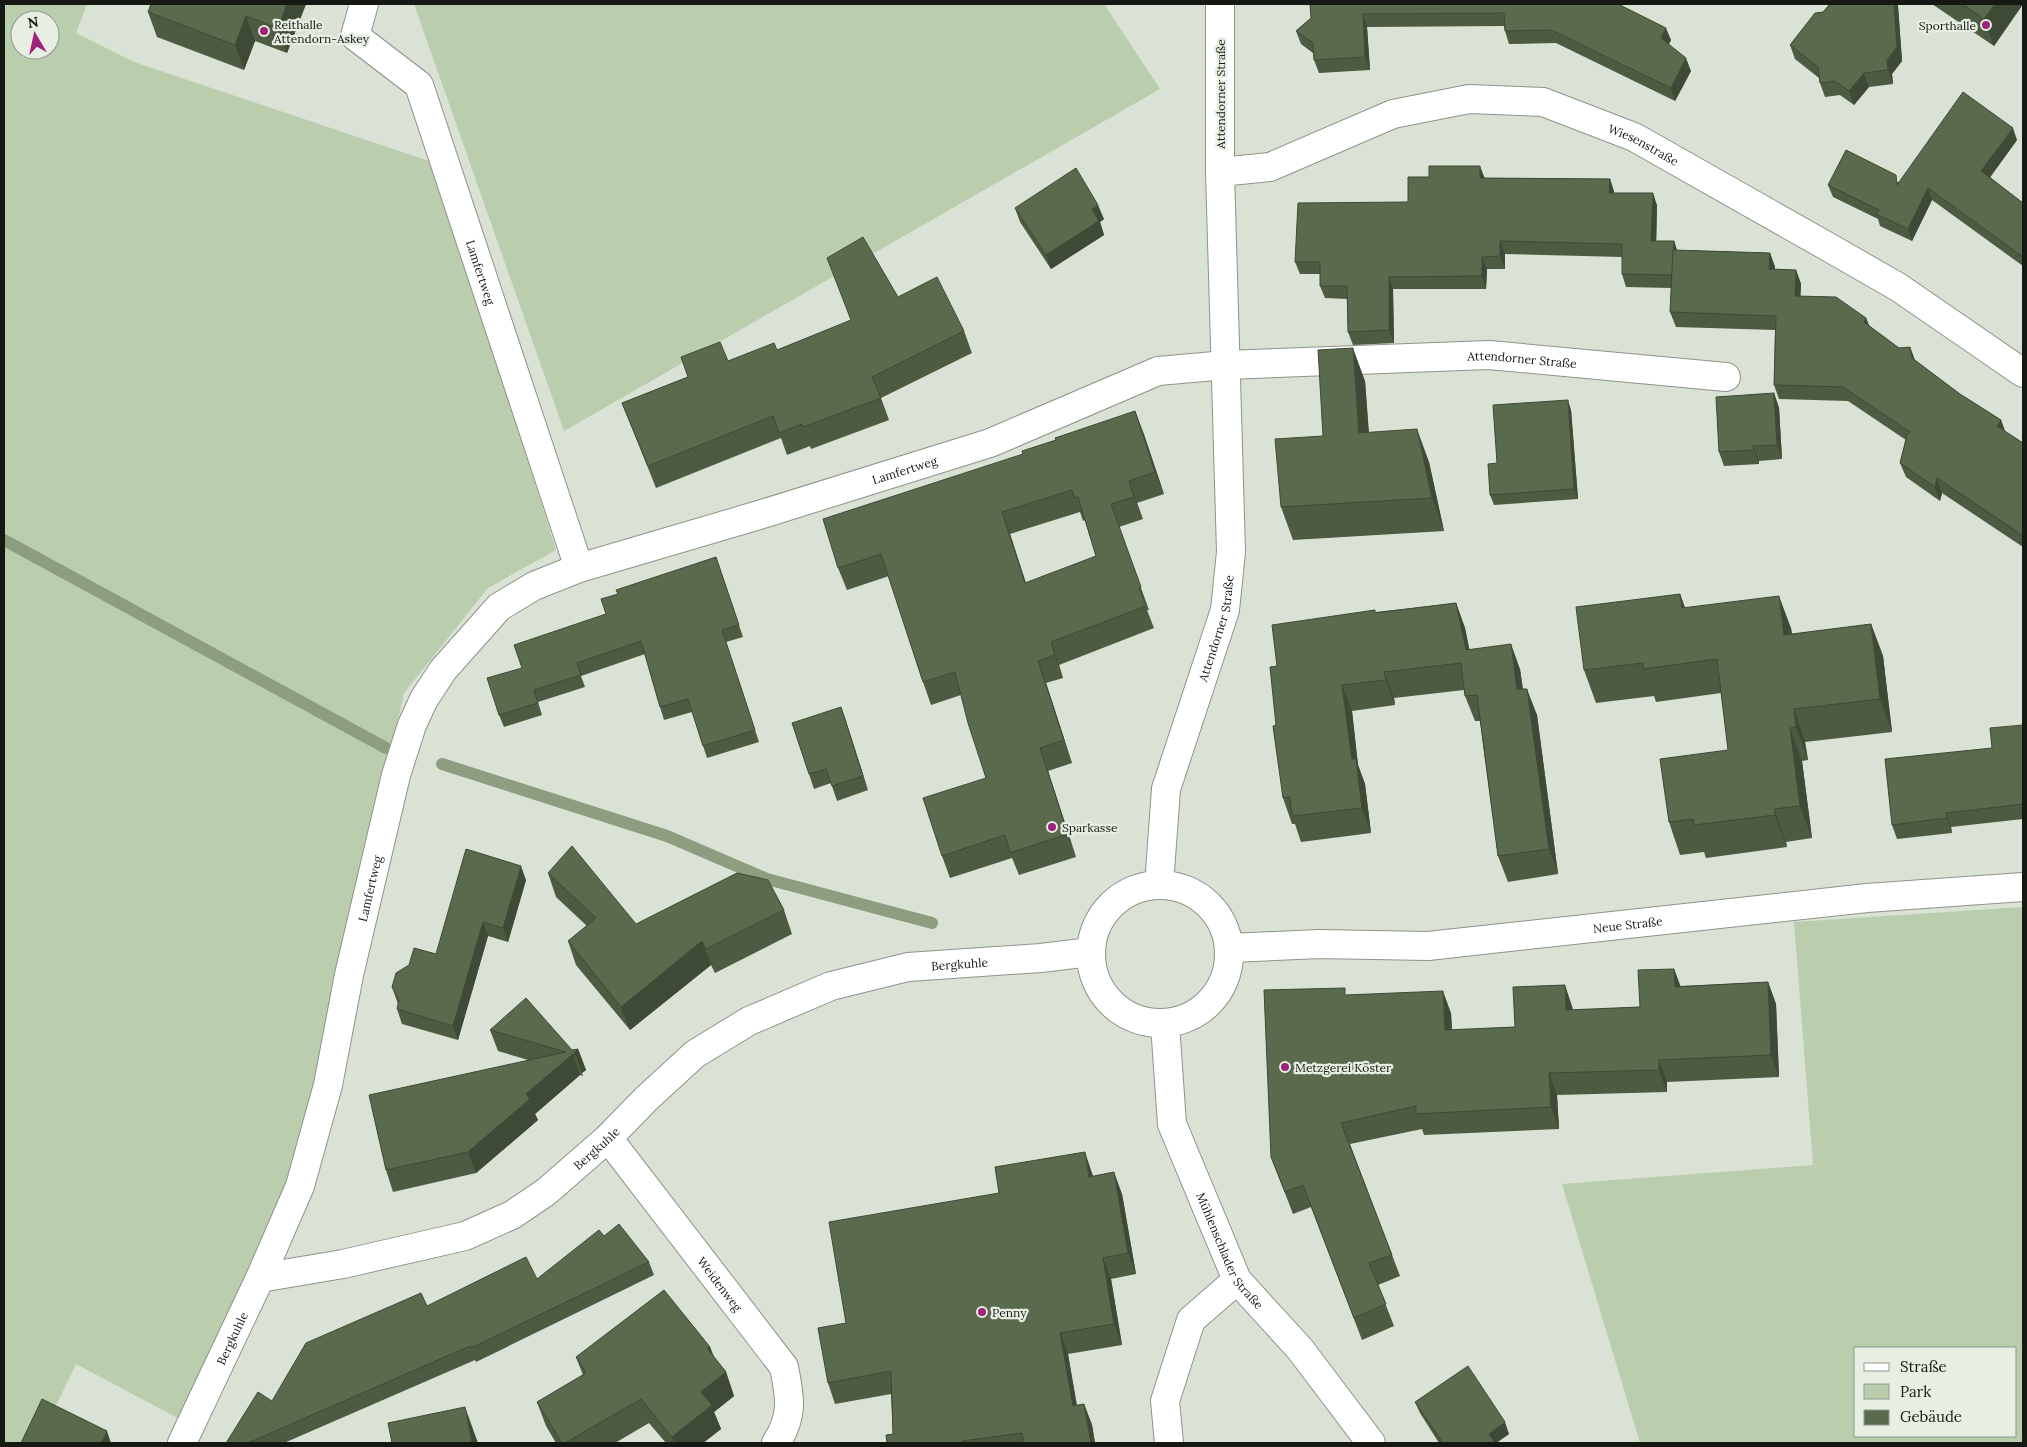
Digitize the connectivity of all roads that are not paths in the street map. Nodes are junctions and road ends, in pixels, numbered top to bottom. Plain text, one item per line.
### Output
1 (364, 4) edge
2 (1220, 4) edge
3 (1220, 172) junction
4 (1226, 365) junction
5 (2023, 373) edge
6 (1726, 377) dead end
7 (579, 568) junction
8 (1159, 884) junction
9 (2023, 887) edge
10 (1230, 948) junction
11 (1090, 952) junction
12 (1165, 1024) junction
13 (608, 1138) junction
14 (260, 1278) junction
15 (1237, 1280) junction
16 (182, 1443) edge
17 (776, 1443) edge
18 (1169, 1443) edge
19 (1371, 1443) edge

1 - 7 street, Lamfertweg
2 - 3 street, Attendorner Straße
3 - 4 street, Attendorner Straße
3 - 5 street, Wiesenstraße
4 - 6 street, Attendorner Straße
4 - 7 street, Lamfertweg
4 - 8 street, Attendorner Straße
7 - 14 street, Lamfertweg
8 - 10 street
8 - 11 street
9 - 10 street, Neue Straße
10 - 12 street
11 - 12 street
11 - 13 street, Bergkuhle
12 - 15 street, Mühlenschlader Straße
13 - 14 street, Bergkuhle
13 - 17 street, Weidenweg
14 - 16 street, Bergkuhle
15 - 18 street
15 - 19 street, Mühlenschlader Straße

